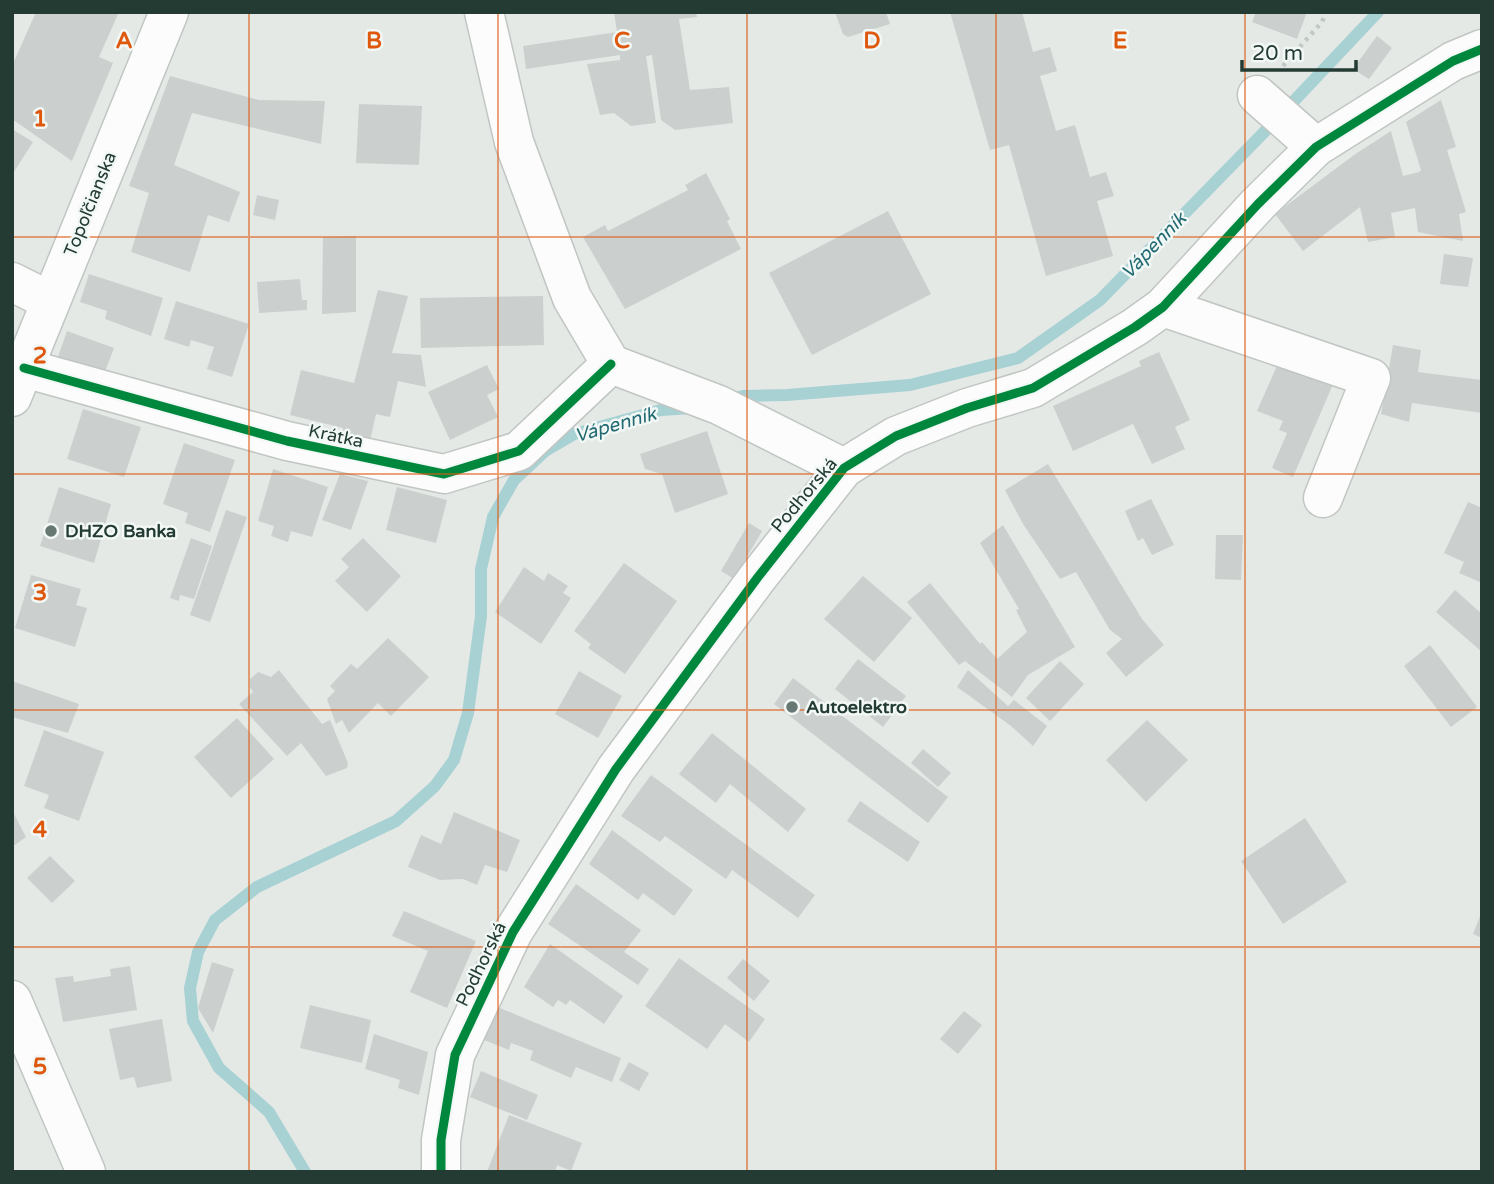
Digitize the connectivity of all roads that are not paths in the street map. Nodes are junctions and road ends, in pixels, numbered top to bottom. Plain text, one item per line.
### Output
1 (169, 12) edge
2 (484, 12) edge
3 (1482, 49) edge
4 (1257, 95) road end
5 (1306, 137) junction
6 (12, 282) edge
7 (50, 301) junction
8 (1163, 307) junction
9 (611, 364) junction
10 (18, 382) edge
11 (844, 468) junction
12 (1323, 498) dead end
13 (12, 1000) edge
14 (86, 1172) edge
15 (441, 1172) edge

1 - 7 street, Topoľčianska
2 - 9 street
3 - 5 street, Podhorská
4 - 5 street
5 - 8 street, Podhorská
6 - 7 street
7 - 10 street, Topoľčianska
8 - 11 street, Podhorská
8 - 12 street
9 - 10 street, Krátka
9 - 11 street
11 - 15 street, Podhorská
13 - 14 street

